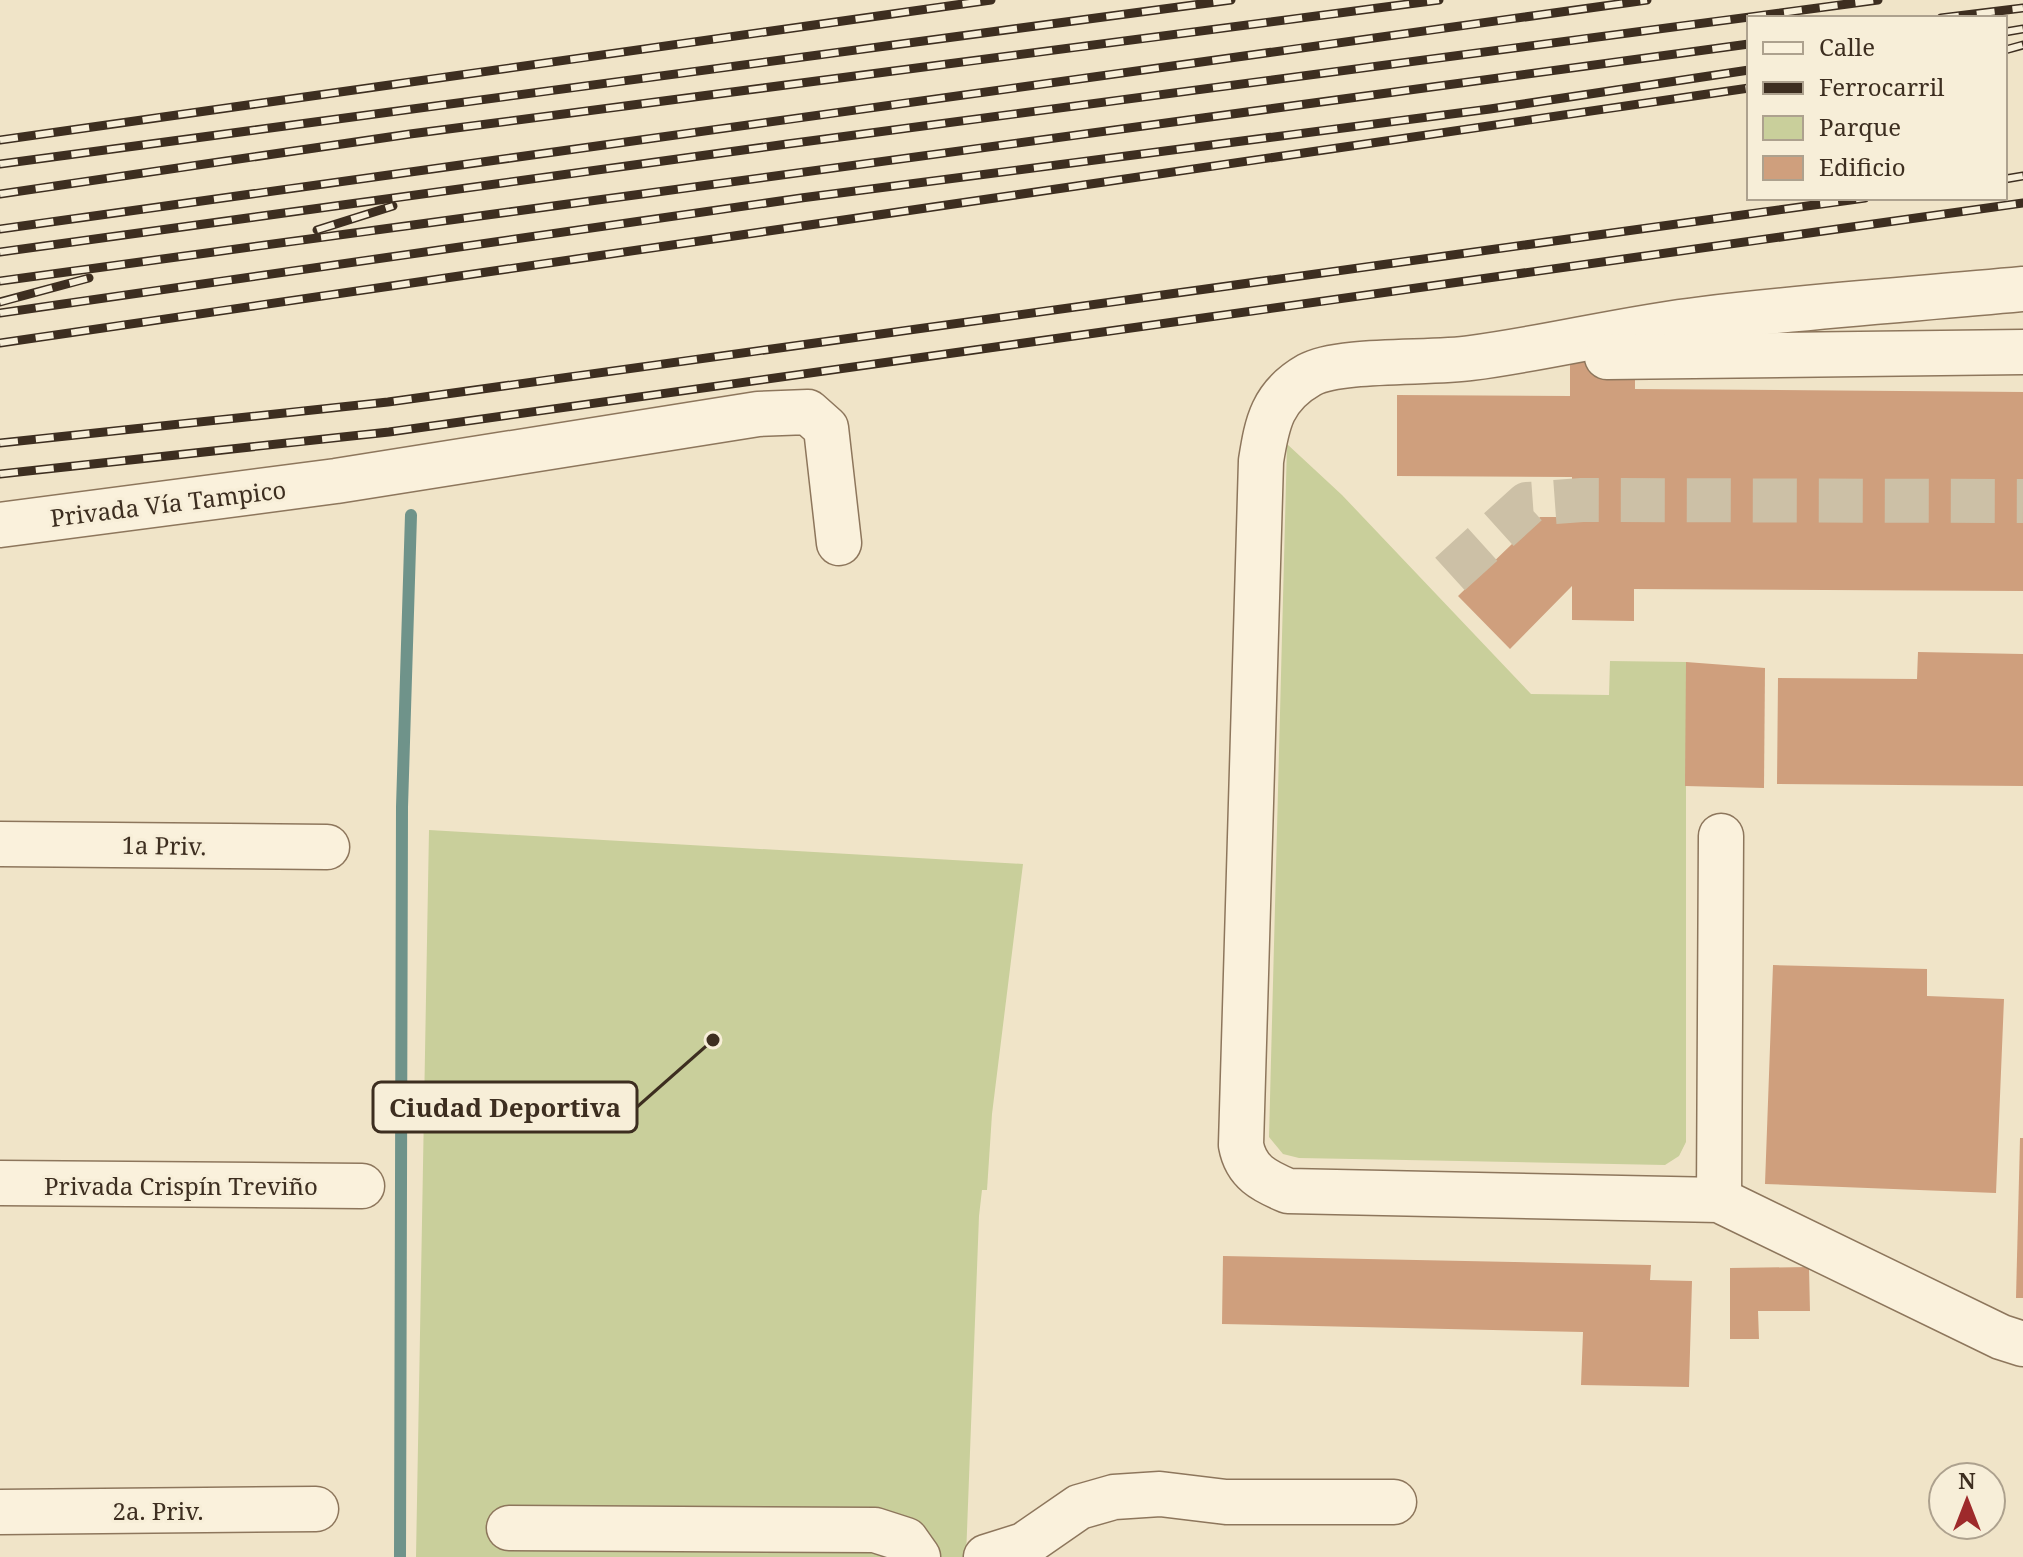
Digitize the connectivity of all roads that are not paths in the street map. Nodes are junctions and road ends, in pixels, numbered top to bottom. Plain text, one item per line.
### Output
1 (2023, 289) edge
2 (2023, 352) edge
3 (1469, 359) junction
4 (0, 525) edge
5 (839, 543) dead end
6 (1721, 836) dead end
7 (0, 844) edge
8 (327, 847) dead end
9 (0, 1183) edge
10 (362, 1186) dead end
11 (1719, 1200) junction
12 (2023, 1344) edge
13 (1394, 1502) dead end
14 (316, 1509) dead end
15 (0, 1512) edge
16 (509, 1528) dead end
17 (918, 1557) edge
18 (986, 1557) edge

1 - 3 street
2 - 3 street
3 - 11 street
4 - 5 street, Privada Vía Tampico
6 - 11 street
7 - 8 street, 1a Priv.
9 - 10 street, Privada Crispín Treviño
11 - 12 street
13 - 18 street
14 - 15 street, 2a. Priv.
16 - 17 street

